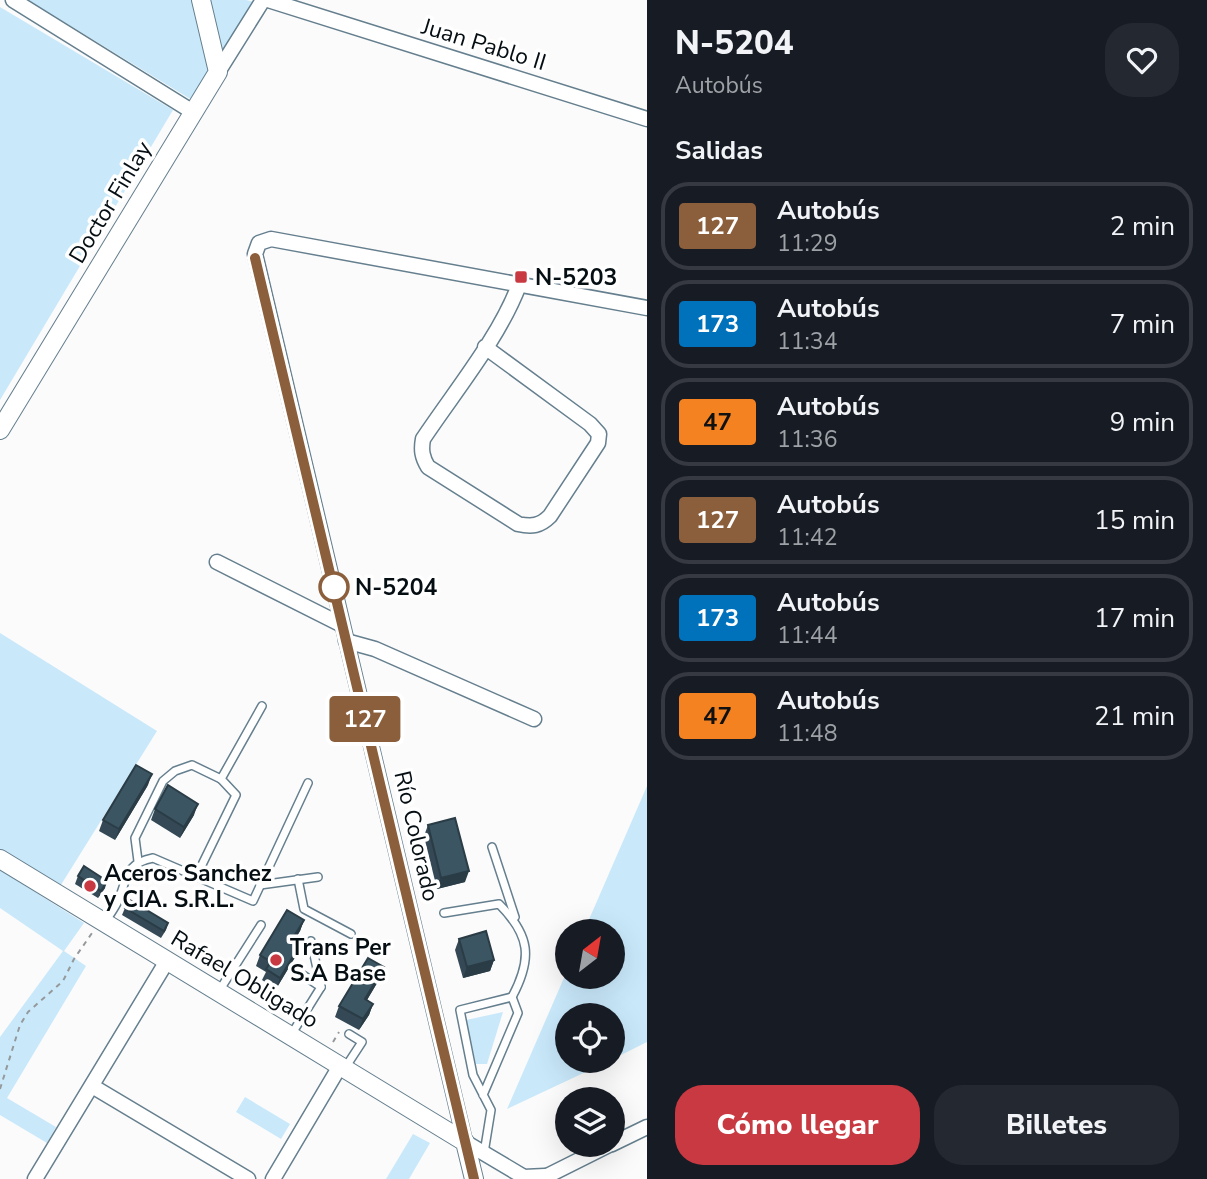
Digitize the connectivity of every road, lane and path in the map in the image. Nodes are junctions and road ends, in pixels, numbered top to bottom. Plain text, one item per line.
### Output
1 (13, 0) edge
2 (201, 0) edge
3 (266, 0) edge
4 (218, 72) junction
5 (193, 111) junction
6 (647, 119) edge
7 (519, 285) junction
8 (647, 308) edge
9 (485, 347) junction
10 (0, 430) edge
11 (217, 562) dead end
12 (342, 625) junction
13 (346, 641) junction
14 (262, 706) dead end
15 (534, 719) dead end
16 (222, 779) junction
17 (308, 783) dead end
18 (492, 847) dead end
19 (0, 859) edge
20 (138, 861) junction
21 (196, 877) junction
22 (318, 877) dead end
23 (298, 879) junction
24 (260, 885) junction
25 (443, 913) dead end
26 (102, 921) junction
27 (516, 921) junction
28 (261, 925) dead end
29 (351, 934) dead end
30 (311, 941) dead end
31 (167, 961) junction
32 (303, 975) dead end
33 (267, 984) dead end
34 (321, 987) junction
35 (219, 992) junction
36 (512, 997) junction
37 (250, 1011) junction
38 (345, 1022) dead end
39 (349, 1034) dead end
40 (291, 1036) junction
41 (336, 1064) junction
42 (92, 1086) junction
43 (0, 1089) edge
44 (483, 1095) junction
45 (647, 1128) edge
46 (625, 1138) edge
47 (465, 1142) junction
48 (484, 1154) junction
49 (585, 1157) edge
50 (543, 1177) edge
51 (35, 1179) edge
52 (248, 1179) edge
53 (273, 1179) edge
54 (474, 1179) edge

1 - 5 street
2 - 4 street
3 - 4 street, Doctor Finlay
3 - 6 street, Juan Pablo II
4 - 5 street, Doctor Finlay
5 - 10 street, Doctor Finlay
7 - 8 street
7 - 9 street
7 - 12 street, Río Colorado
9 - 9 street
11 - 12 street
12 - 13 street, Río Colorado
13 - 15 street
13 - 47 street, Río Colorado
14 - 16 lane
16 - 20 lane
16 - 21 lane
17 - 24 lane
18 - 27 lane
19 - 26 street, Rafael Obligado
20 - 21 lane
20 - 26 lane
21 - 24 lane
22 - 23 lane
23 - 24 lane
23 - 29 lane
25 - 27 lane
26 - 31 street, Rafael Obligado
26 - 43 path
27 - 36 lane
28 - 35 lane
30 - 34 lane
31 - 35 street, Rafael Obligado
31 - 42 street
32 - 34 lane
33 - 37 path
34 - 40 lane
35 - 37 street, Rafael Obligado
36 - 44 lane
36 - 44 lane
37 - 40 street, Rafael Obligado
38 - 41 path
39 - 41 lane
40 - 41 street, Rafael Obligado
41 - 47 street, Rafael Obligado
41 - 53 street
42 - 51 street
42 - 52 street
44 - 48 lane
45 - 46 street
47 - 48 street
47 - 54 street, Río Colorado
48 - 50 street
49 - 50 street

